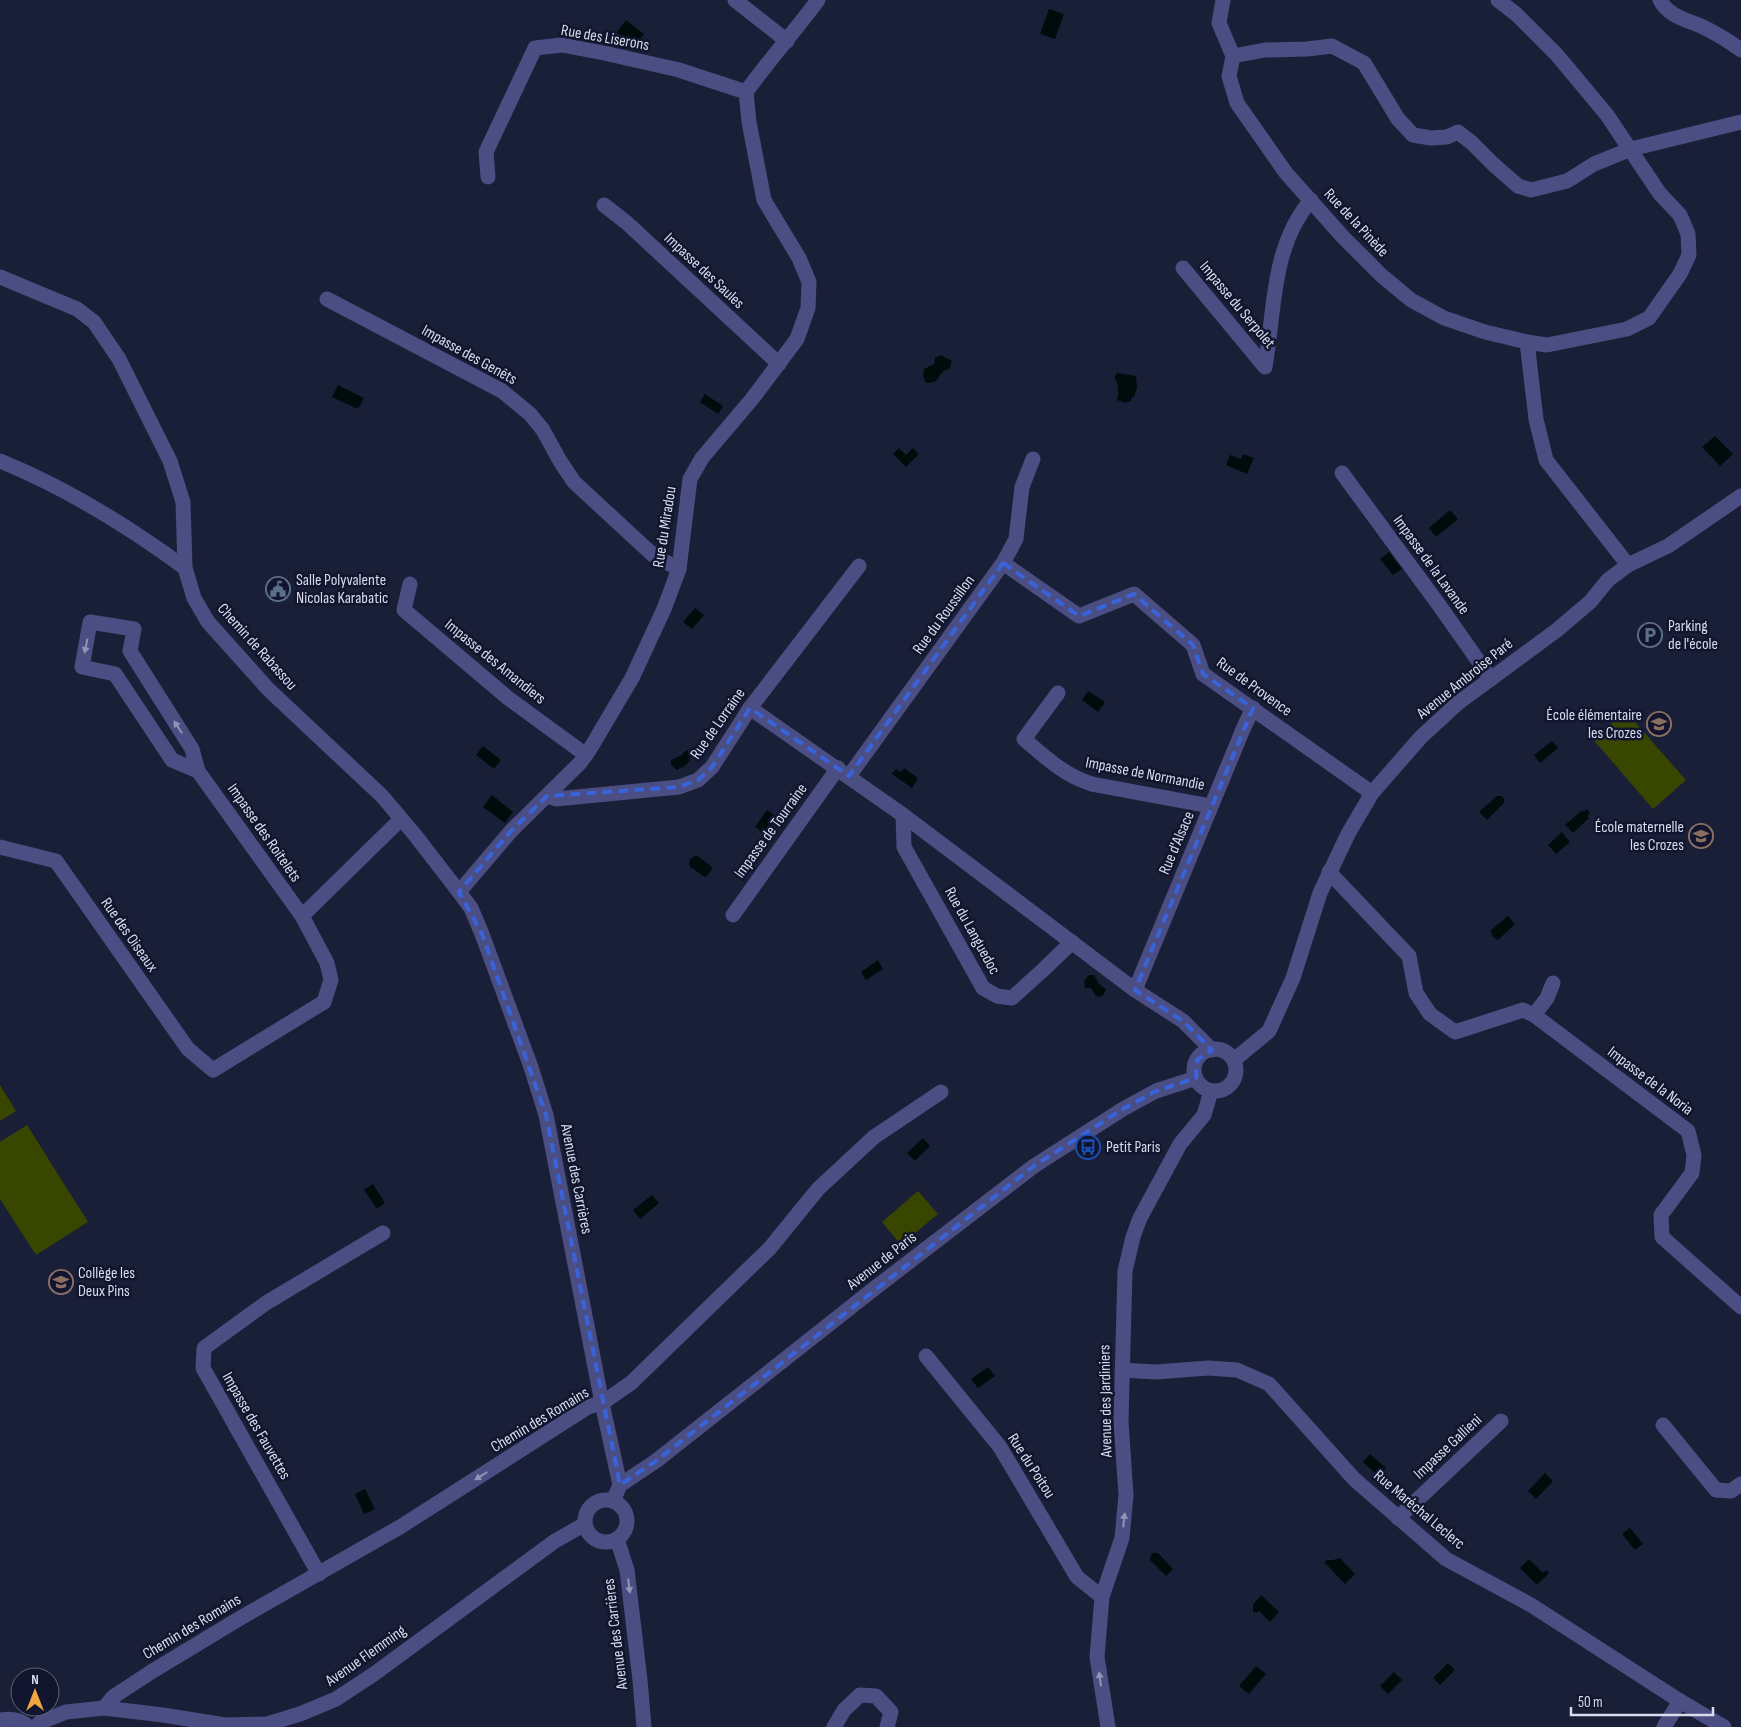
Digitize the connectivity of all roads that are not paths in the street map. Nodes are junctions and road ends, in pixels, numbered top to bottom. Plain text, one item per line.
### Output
1 (735, 0) edge
2 (818, 0) edge
3 (1223, 0) edge
4 (1498, 0) edge
5 (1660, 0) edge
6 (787, 40) junction
7 (1741, 50) edge
8 (1233, 56) junction
9 (746, 92) junction
10 (1741, 122) edge
11 (1631, 149) junction
12 (488, 177) dead end
13 (1311, 200) junction
14 (604, 205) dead end
15 (1183, 268) dead end
16 (0, 277) edge
17 (328, 299) dead end
18 (1527, 342) junction
19 (779, 364) junction
20 (1034, 459) dead end
21 (0, 461) edge
22 (1342, 473) dead end
23 (1741, 496) edge
24 (1003, 563) junction
25 (1628, 565) junction
26 (859, 566) dead end
27 (185, 568) junction
28 (679, 568) junction
29 (410, 584) dead end
30 (1491, 679) junction
31 (1058, 693) dead end
32 (750, 708) junction
33 (1253, 708) junction
34 (586, 755) junction
35 (198, 771) junction
36 (843, 772) junction
37 (1372, 793) junction
38 (547, 796) junction
39 (1212, 806) junction
40 (903, 815) junction
41 (401, 819) junction
42 (0, 847) edge
43 (1329, 872) junction
44 (459, 892) junction
45 (733, 915) dead end
46 (302, 916) junction
47 (1072, 942) junction
48 (1553, 983) dead end
49 (1135, 990) junction
50 (1534, 1015) junction
51 (1212, 1050) junction
52 (1234, 1060) junction
53 (213, 1070) joint
54 (1196, 1078) junction
55 (1211, 1091) junction
56 (940, 1092) dead end
57 (383, 1233) dead end
58 (1741, 1307) edge
59 (926, 1356) dead end
60 (1122, 1370) junction
61 (602, 1403) junction
62 (1501, 1422) dead end
63 (1663, 1425) dead end
64 (1741, 1484) edge
65 (620, 1485) junction
66 (612, 1501) junction
67 (1398, 1518) junction
68 (586, 1524) junction
69 (617, 1539) junction
70 (319, 1574) junction
71 (1102, 1597) junction
72 (1680, 1701) junction
73 (104, 1708) junction
74 (0, 1720) edge
75 (29, 1727) edge
76 (35, 1727) edge
77 (644, 1727) edge
78 (834, 1727) edge
79 (887, 1727) edge
80 (1108, 1727) edge
81 (1664, 1727) edge
82 (1724, 1727) edge

1 - 6 street
2 - 6 street
3 - 8 street, Rue de la Pinède
4 - 11 street, Rue de la Pinède
5 - 7 street
6 - 9 street
8 - 11 street
8 - 13 street, Rue de la Pinède
9 - 12 street, Rue des Liserons
9 - 19 street, Rue du Miradou
10 - 11 street
11 - 18 street, Rue de la Pinède
13 - 15 street, Impasse du Serpolet
13 - 18 street, Rue de la Pinède
14 - 19 street, Impasse des Saules
16 - 27 street, Chemin de Rabassou
17 - 28 street, Impasse des Genêts
18 - 25 street
19 - 28 street, Rue du Miradou
20 - 24 street, Rue du Roussillon
21 - 27 street
22 - 30 street, Impasse de la Lavande
23 - 25 street, Avenue Ambroise Paré
24 - 33 street, Rue de Provence
24 - 36 street, Rue du Roussillon
25 - 30 street, Avenue Ambroise Paré
26 - 32 street, Rue de Lorraine
27 - 41 street, Chemin de Rabassou
28 - 34 street, Rue du Miradou
29 - 34 street, Impasse des Amandiers
30 - 37 street, Avenue Ambroise Paré
31 - 39 street, Impasse de Normandie
32 - 36 street, Rue du Languedoc
32 - 38 street, Rue de Lorraine
33 - 37 street, Rue de Provence
33 - 39 street, Rue d'Alsace
34 - 38 street, Rue du Miradou
35 -> 35 street, Impasse des Roitelets
35 - 46 street, Impasse des Roitelets
36 - 40 street, Rue du Languedoc
36 - 45 street, Impasse de Tourraine
37 - 43 street, Avenue Ambroise Paré
38 - 44 street, Rue du Miradou
39 - 49 street, Rue d'Alsace
40 - 47 street, Rue du Languedoc
40 - 47 street, Rue du Languedoc
41 - 44 street, Chemin de Rabassou
41 - 46 street
42 - 53 street, Rue des Oiseaux
43 - 50 street
43 - 52 street, Avenue Ambroise Paré
44 - 61 street, Avenue des Carrières
46 - 53 street, Impasse des Roitelets
47 - 49 street, Rue du Languedoc
48 - 50 street
49 - 51 street, Rue du Languedoc
50 - 58 street, Impasse de la Noria
51 - 52 street
51 - 54 street
52 - 55 street
54 - 55 street
54 - 65 street, Avenue de Paris
55 - 60 street, Avenue des Jardiniers
56 - 61 street, Chemin des Romains
57 - 70 street, Impasse des Fauvettes
59 - 71 street, Rue du Poitou
60 - 67 street, Rue Maréchal Leclerc
71 -> 60 street, Avenue des Jardiniers
61 - 65 street, Avenue des Carrières
61 -> 70 street, Chemin des Romains
62 - 67 street, Impasse Gallieni
63 - 64 street
65 - 66 street, Avenue de Paris
66 - 68 street
66 - 69 street
67 - 72 street, Rue Maréchal Leclerc
68 - 69 street
68 - 73 street, Avenue Flemming
69 -> 77 street, Avenue des Carrières
70 - 73 street, Chemin des Romains
80 -> 71 street, Avenue des Jardiniers
72 - 81 street
72 - 82 street, Rue Maréchal Leclerc
73 - 76 street, Avenue Flemming
74 - 75 street
78 - 79 street

